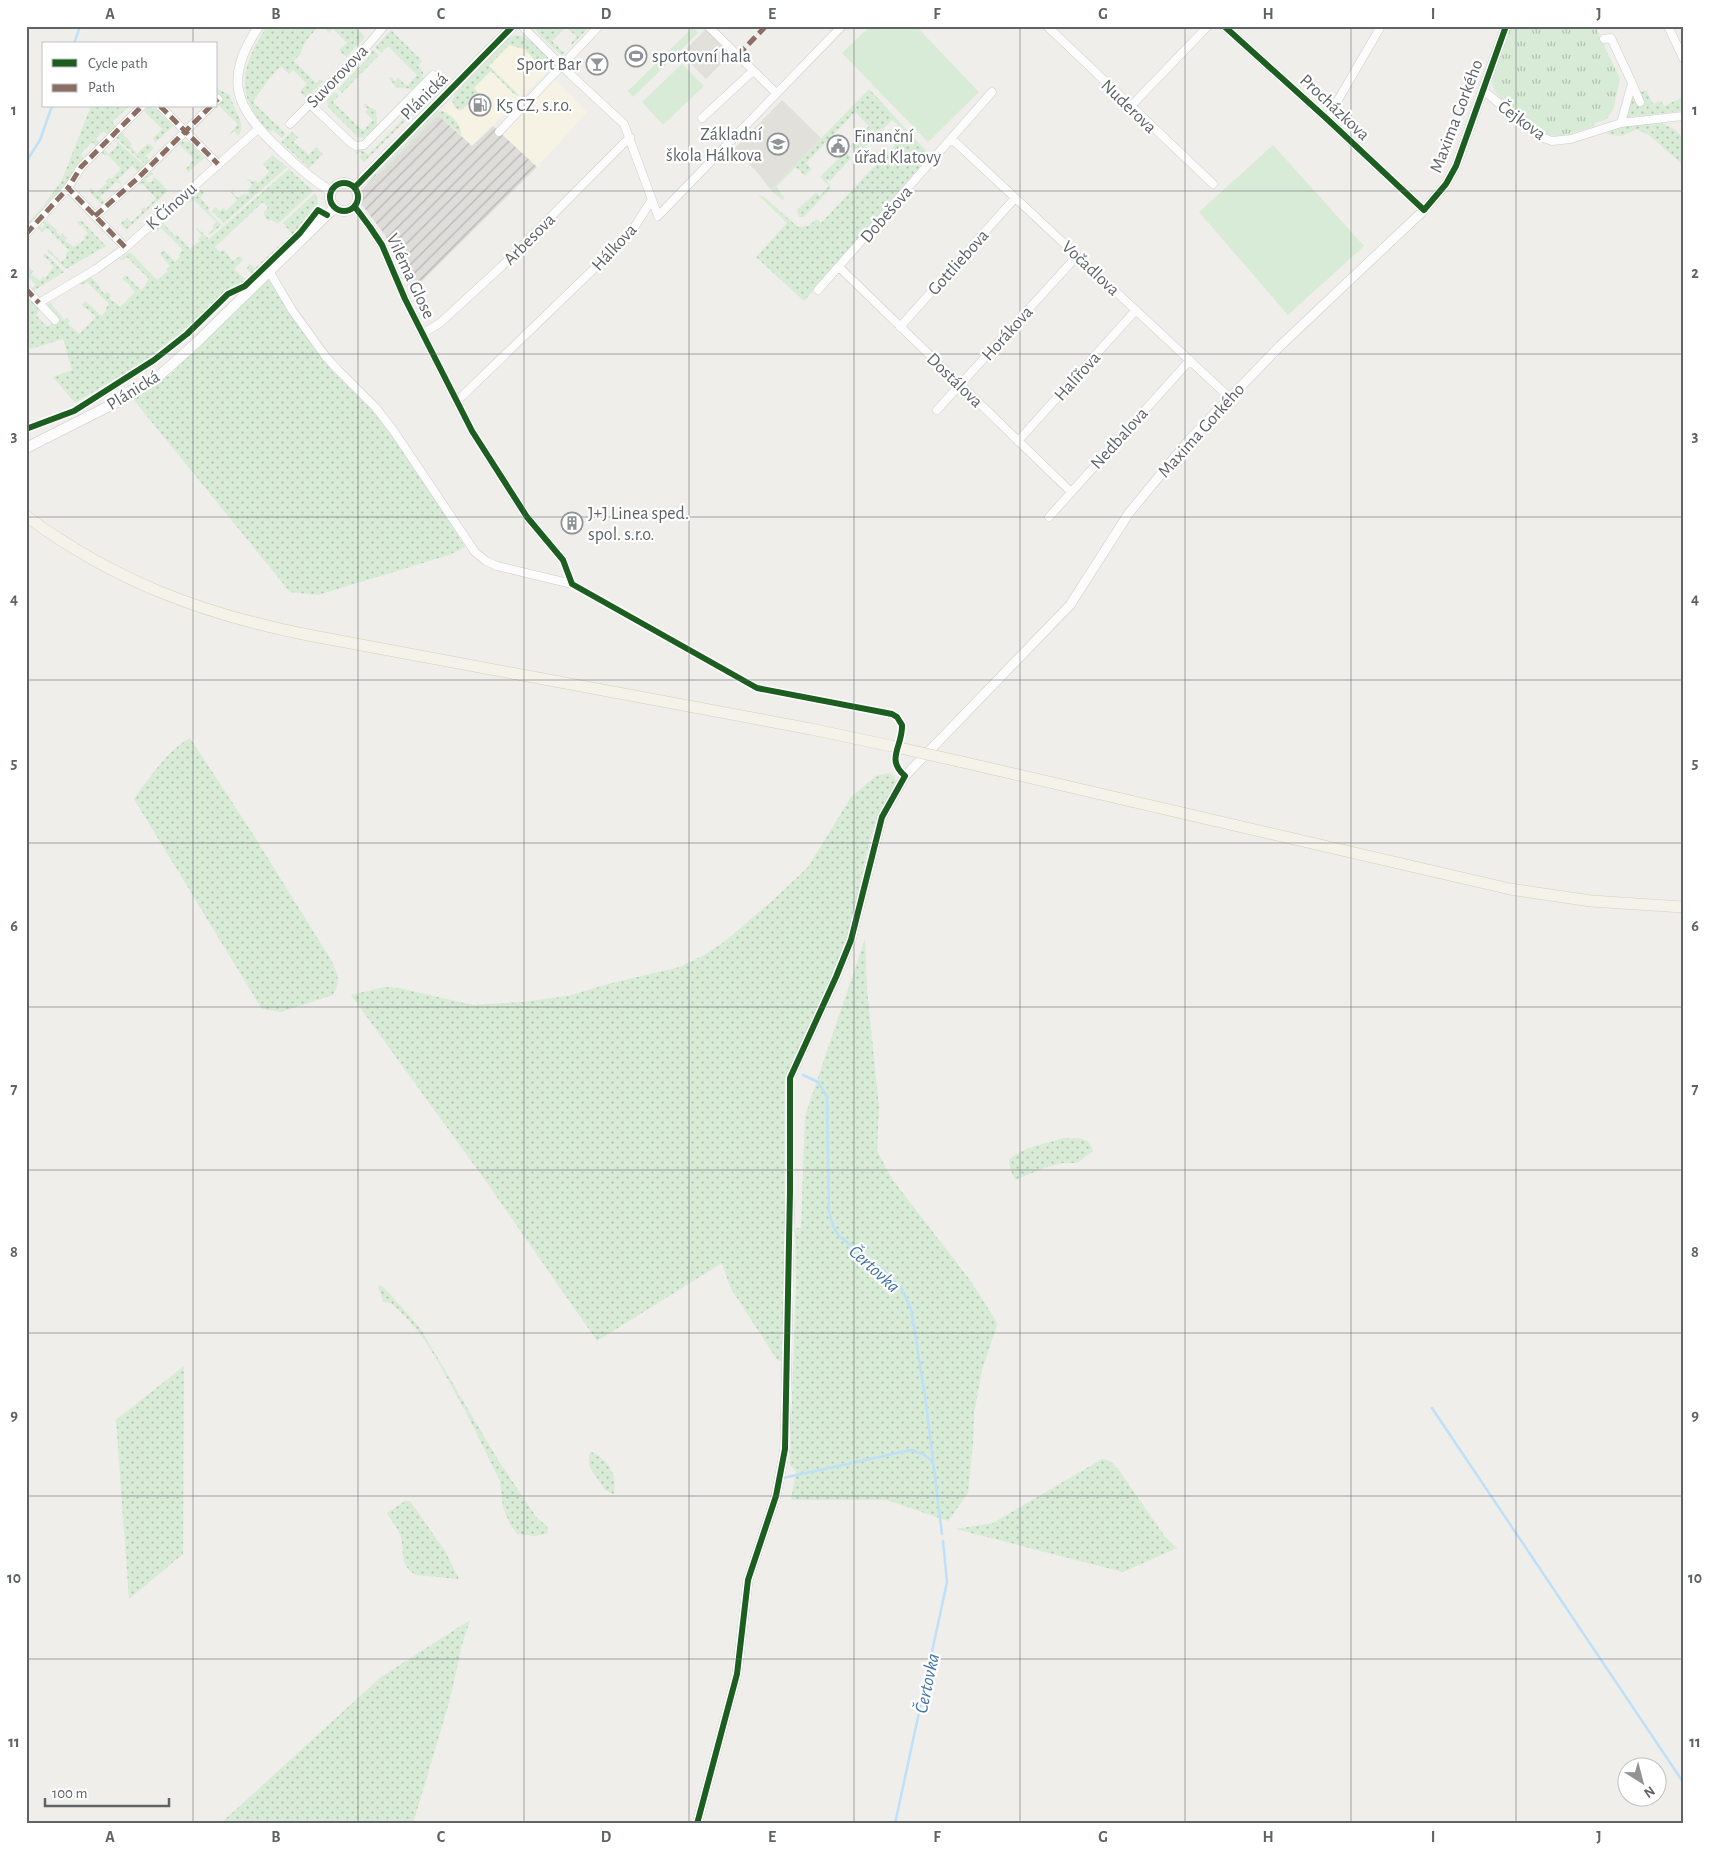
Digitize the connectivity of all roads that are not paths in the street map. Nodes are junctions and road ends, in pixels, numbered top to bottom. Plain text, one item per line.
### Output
1 (259, 26) edge
2 (384, 26) edge
3 (513, 26) edge
4 (522, 26) edge
5 (600, 26) edge
6 (708, 26) edge
7 (842, 26) edge
8 (1208, 26) edge
9 (1224, 26) edge
10 (1506, 26) edge
11 (1668, 26) edge
12 (1052, 28) edge
13 (1377, 28) edge
14 (1604, 39) dead end
15 (1683, 58) edge
16 (562, 65) junction
17 (753, 71) junction
18 (434, 75) dead end
19 (1632, 83) junction
20 (1483, 90) junction
21 (992, 92) dead end
22 (776, 93) junction
23 (1640, 102) dead end
24 (310, 104) junction
25 (1130, 106) junction
26 (140, 108) edge
27 (162, 108) edge
28 (209, 108) edge
29 (1683, 116) edge
30 (702, 118) dead end
31 (1327, 119) junction
32 (1621, 122) junction
33 (290, 124) dead end
34 (258, 129) junction
35 (185, 132) junction
36 (499, 132) dead end
37 (630, 137) junction
38 (952, 139) junction
39 (218, 164) junction
40 (1212, 184) dead end
41 (355, 187) junction
42 (68, 188) junction
43 (331, 191) junction
44 (1016, 198) junction
45 (651, 201) junction
46 (334, 208) junction
47 (354, 208) junction
48 (1424, 210) junction
49 (95, 216) junction
50 (26, 234) edge
51 (125, 247) junction
52 (1077, 256) junction
53 (839, 268) junction
54 (269, 271) junction
55 (26, 289) edge
56 (818, 290) dead end
57 (40, 303) junction
58 (1136, 310) junction
59 (55, 320) dead end
60 (900, 327) junction
61 (422, 334) junction
62 (1190, 360) junction
63 (960, 385) junction
64 (1230, 398) junction
65 (456, 402) junction
66 (938, 410) dead end
67 (1018, 441) junction
68 (26, 448) edge
69 (1071, 492) junction
70 (26, 516) edge
71 (1049, 517) dead end
72 (563, 560) dead end
73 (572, 584) dead end
74 (1683, 907) edge
75 (697, 1824) edge

1 - 34 street
2 - 24 street, Suvorovova
3 - 41 main road, Plánická
4 - 16 street
5 - 16 street
6 - 17 street
7 - 22 street, Hálkova
8 - 25 street
9 - 31 street, Procházkova
10 - 20 street, Maxima Gorkého
11 - 15 street
12 - 25 street, Nuderova
13 - 31 street
14 - 19 street
16 - 36 street
16 - 37 street
17 - 22 street
17 - 30 street
18 - 24 street
19 - 23 street
19 - 32 street
20 - 32 street, Čejkova
20 - 48 street, Maxima Gorkého
21 - 38 street, Dobešova
22 - 45 street, Hálkova
24 - 33 street, Suvorovova
25 - 40 street, Nuderova
26 - 42 street
27 - 35 street
28 - 35 street
29 - 32 street, Čejkova
31 - 48 street, Procházkova
34 - 39 street, K Čínovu
34 - 43 street
35 - 39 street
35 - 49 street
37 - 45 street
37 - 61 street, Arbesova
38 - 44 street, Vočadlova
38 - 53 street, Dobešova
39 - 51 street, K Čínovu
41 - 43 main road
41 - 47 main road
42 - 49 street
42 - 50 street
43 - 46 main road
44 - 52 street, Vočadlova
44 - 60 street, Gottliebova
45 - 65 street, Hálkova
46 - 47 main road
46 - 54 main road, Plánická
47 - 61 street, Viléma Glose
48 - 64 street, Maxima Gorkého
49 - 51 street
51 - 57 street, K Čínovu
52 - 58 street, Vočadlova
52 - 63 street, Horákova
53 - 56 street, Dobešova
53 - 60 street, Dostálova
54 - 68 main road, Plánická
54 - 73 street
55 - 57 street
57 - 59 street
58 - 62 street, Vočadlova
58 - 67 street, Halířova
60 - 63 street, Dostálova
61 - 65 street, Viléma Glose
62 - 64 street, Vočadlova
62 - 69 street, Nedbalova
63 - 66 street, Horákova
63 - 67 street, Dostálova
64 - 75 street, Maxima Gorkého
65 - 72 street, Viléma Glose
67 - 69 street, Dostálova
69 - 71 street, Nedbalova
70 - 74 main road, bridge

